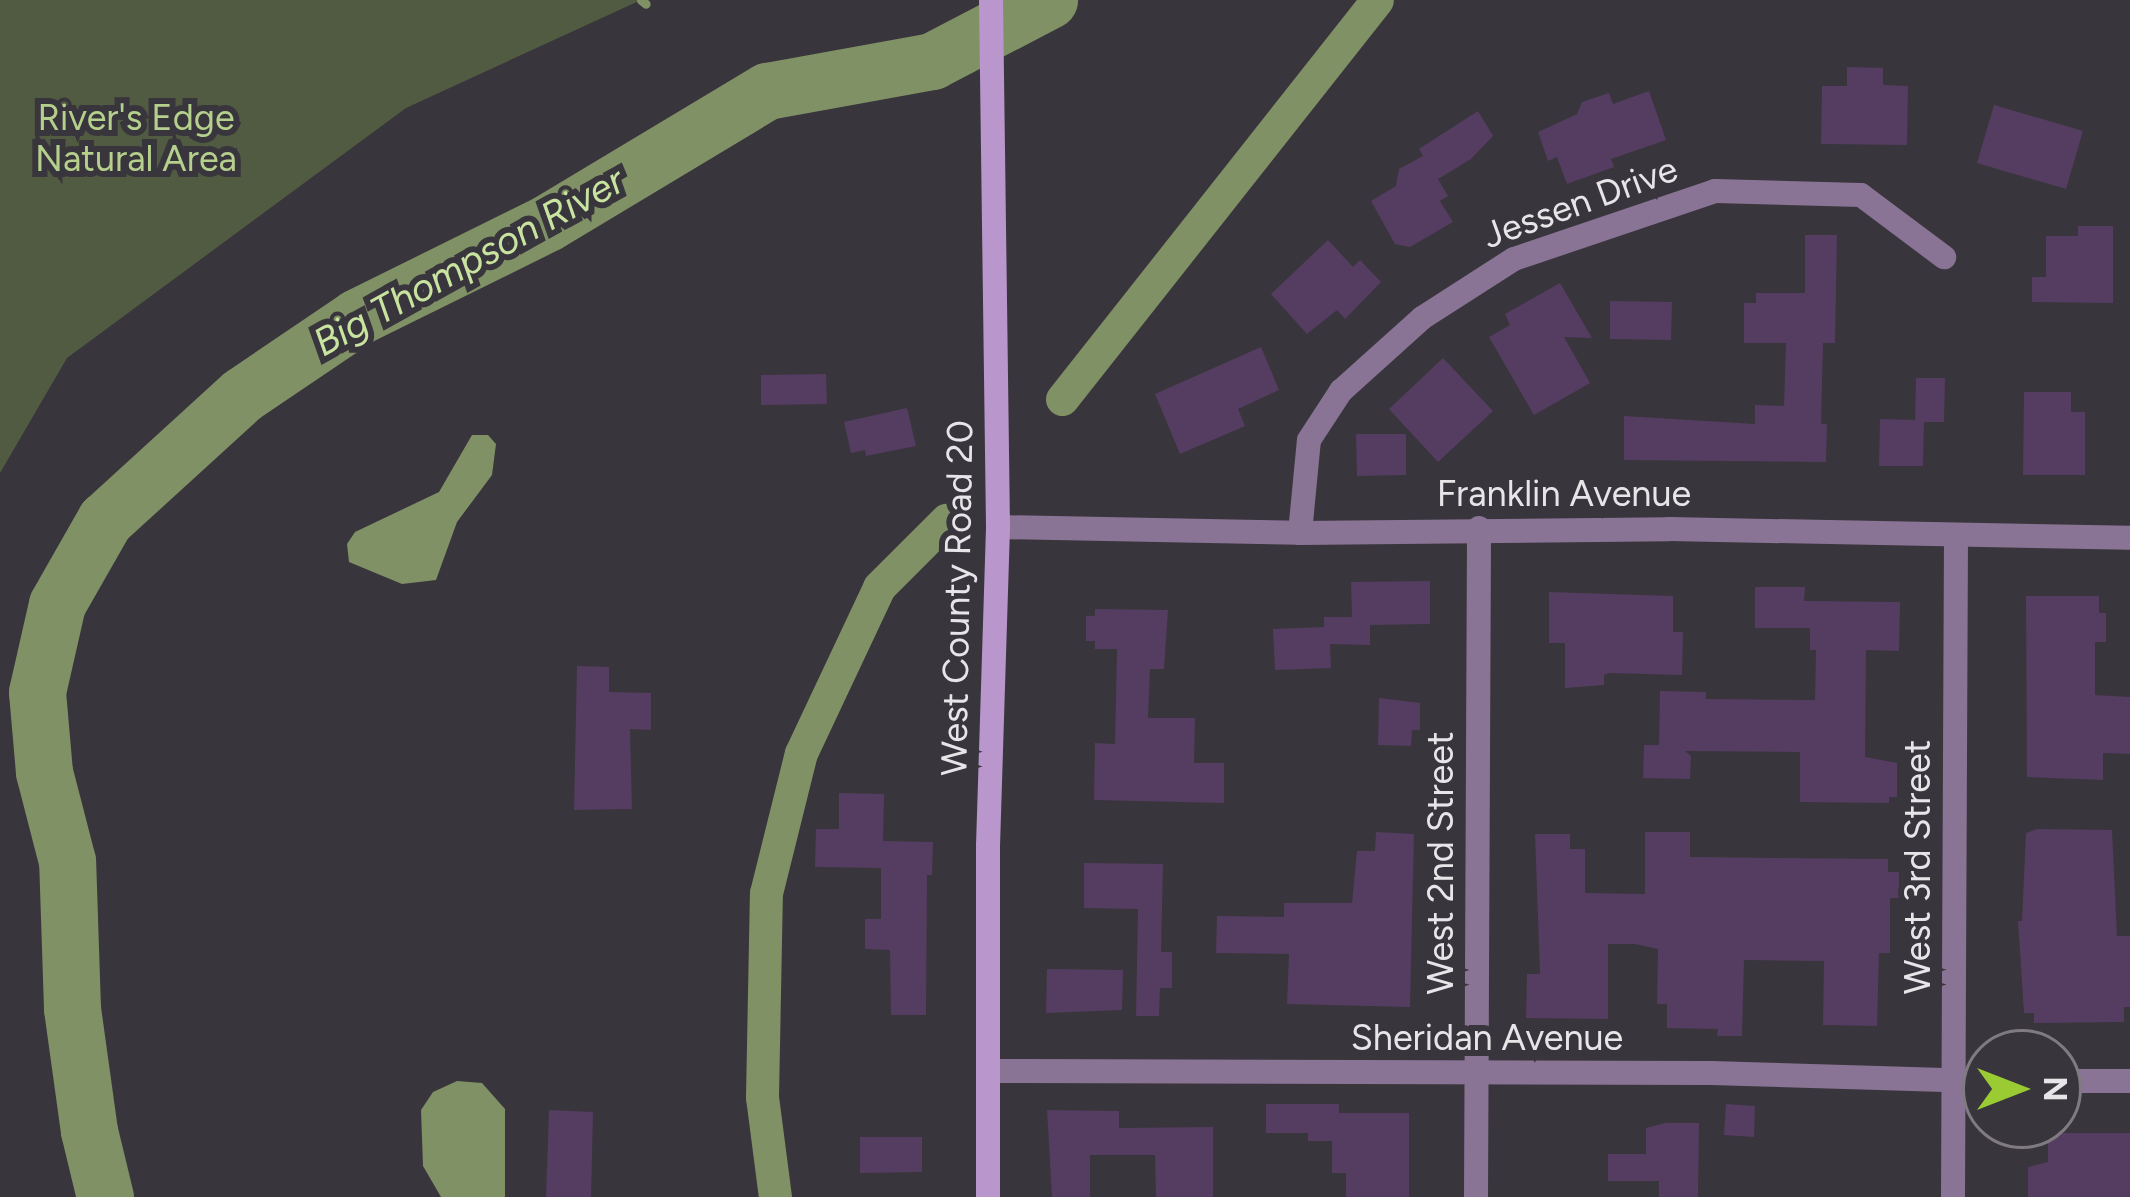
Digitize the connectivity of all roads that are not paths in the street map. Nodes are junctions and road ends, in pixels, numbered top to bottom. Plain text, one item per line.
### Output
1 (991, 0) edge
2 (1944, 257) dead end
3 (998, 527) junction
4 (1479, 529) junction
5 (1300, 532) junction
6 (1956, 537) junction
7 (2130, 538) edge
8 (988, 1071) junction
9 (1477, 1076) junction
10 (1953, 1081) junction
11 (1962, 1081) edge
12 (2082, 1081) edge
13 (2130, 1081) edge
14 (988, 1197) edge
15 (1476, 1197) edge
16 (1953, 1197) edge

1 - 3 main road, West County Road 20
2 - 5 street, Jessen Drive
3 - 5 street, Franklin Avenue
3 - 8 main road, West County Road 20
4 - 5 street, Franklin Avenue
4 - 6 street, Franklin Avenue
4 - 9 street, West 2nd Street
6 - 7 street, Franklin Avenue
6 - 10 street, West 3rd Street
8 - 9 street, Sheridan Avenue
8 - 14 main road, West County Road 20
9 - 10 street, Sheridan Avenue
9 - 15 street, West 2nd Street
10 - 11 street, Sheridan Avenue
10 - 16 street, West 3rd Street
12 - 13 street

